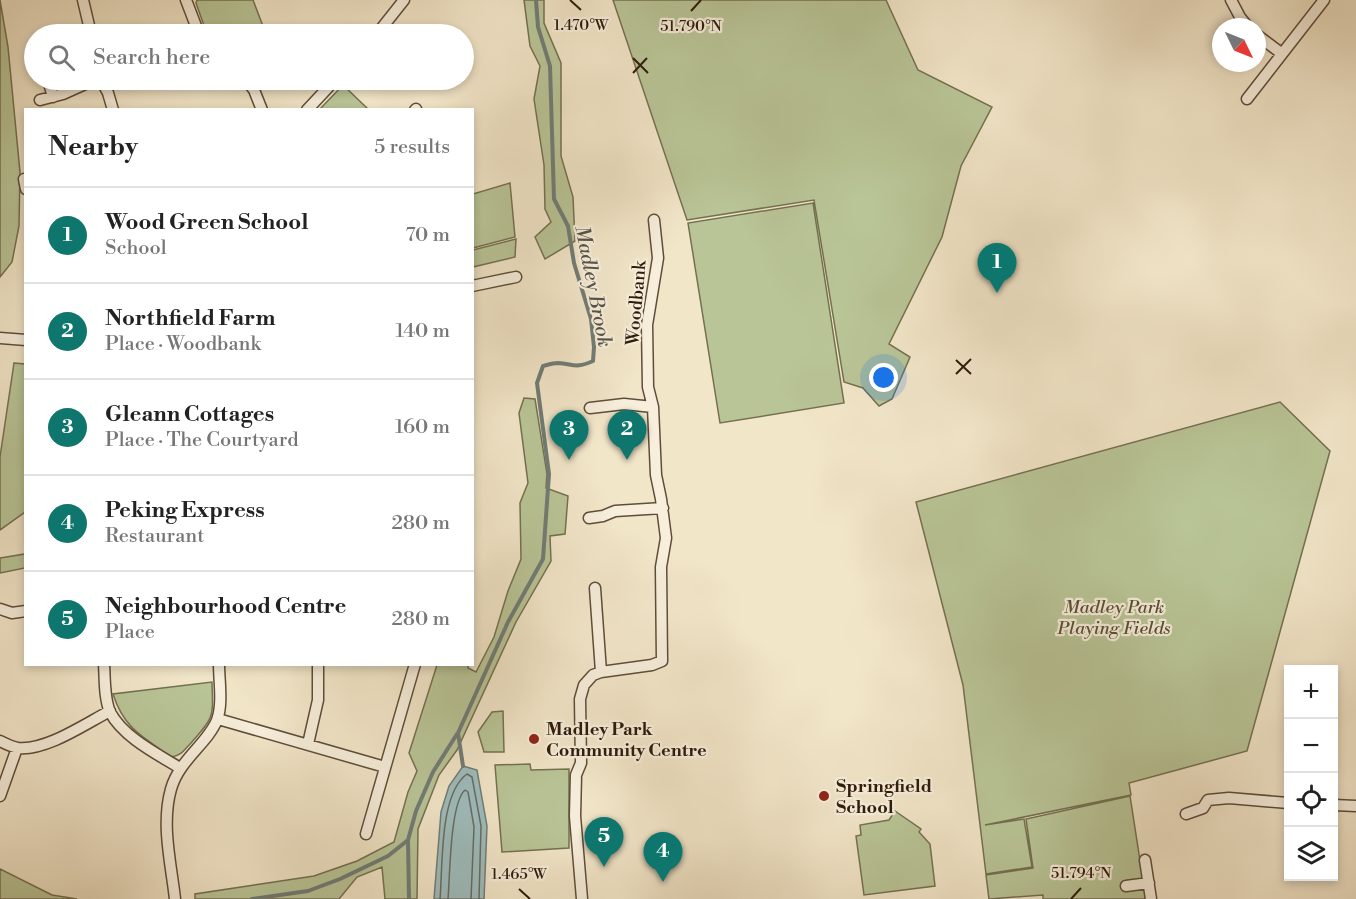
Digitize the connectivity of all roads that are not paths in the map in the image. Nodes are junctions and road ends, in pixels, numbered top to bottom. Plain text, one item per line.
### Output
1 (83, 0) edge
2 (186, 0) edge
3 (404, 0) edge
4 (1231, 0) edge
5 (1324, 0) edge
6 (1241, 18) edge
7 (89, 24) edge
8 (195, 24) edge
9 (385, 24) edge
10 (1266, 42) edge
11 (1281, 53) junction
12 (51, 90) edge
13 (70, 90) edge
14 (106, 90) edge
15 (254, 90) edge
16 (326, 90) edge
17 (53, 97) junction
18 (1247, 99) dead end
19 (40, 100) dead end
20 (112, 108) edge
21 (261, 108) edge
22 (309, 108) edge
23 (654, 220) dead end
24 (516, 277) dead end
25 (474, 286) edge
26 (0, 338) edge
27 (24, 340) edge
28 (653, 407) junction
29 (590, 408) dead end
30 (663, 508) junction
31 (589, 518) dead end
32 (595, 588) dead end
33 (0, 609) edge
34 (24, 611) edge
35 (104, 666) edge
36 (219, 666) edge
37 (318, 666) edge
38 (414, 666) edge
39 (601, 672) junction
40 (110, 711) junction
41 (218, 719) junction
42 (0, 741) edge
43 (308, 744) junction
44 (17, 748) junction
45 (385, 767) junction
46 (180, 768) junction
47 (0, 796) edge
48 (1284, 803) edge
49 (1338, 805) edge
50 (1356, 806) edge
51 (1186, 814) dead end
52 (366, 834) dead end
53 (1145, 860) dead end
54 (1149, 883) junction
55 (1126, 886) dead end
56 (174, 897) edge
57 (582, 899) edge
58 (1151, 899) edge

1 - 7 street
2 - 8 street
3 - 9 street
4 - 6 street
5 - 11 street
10 - 11 street
11 - 18 street
12 - 17 street
13 - 17 street
14 - 20 street
15 - 21 street
16 - 22 street
17 - 19 street
23 - 28 street, Woodbank
24 - 25 street
26 - 27 street
28 - 29 street
28 - 30 street, Woodbank
30 - 31 street
30 - 39 street, Woodbank
32 - 39 street
33 - 34 street
35 - 40 street
36 - 41 street
37 - 43 street
38 - 45 street
39 - 57 street
40 - 44 street
40 - 46 street
41 - 43 street
41 - 46 street
42 - 44 street
43 - 45 street
44 - 47 street
45 - 52 street
46 - 56 street
48 - 51 street
49 - 50 street
53 - 54 street
54 - 55 street
54 - 58 street

